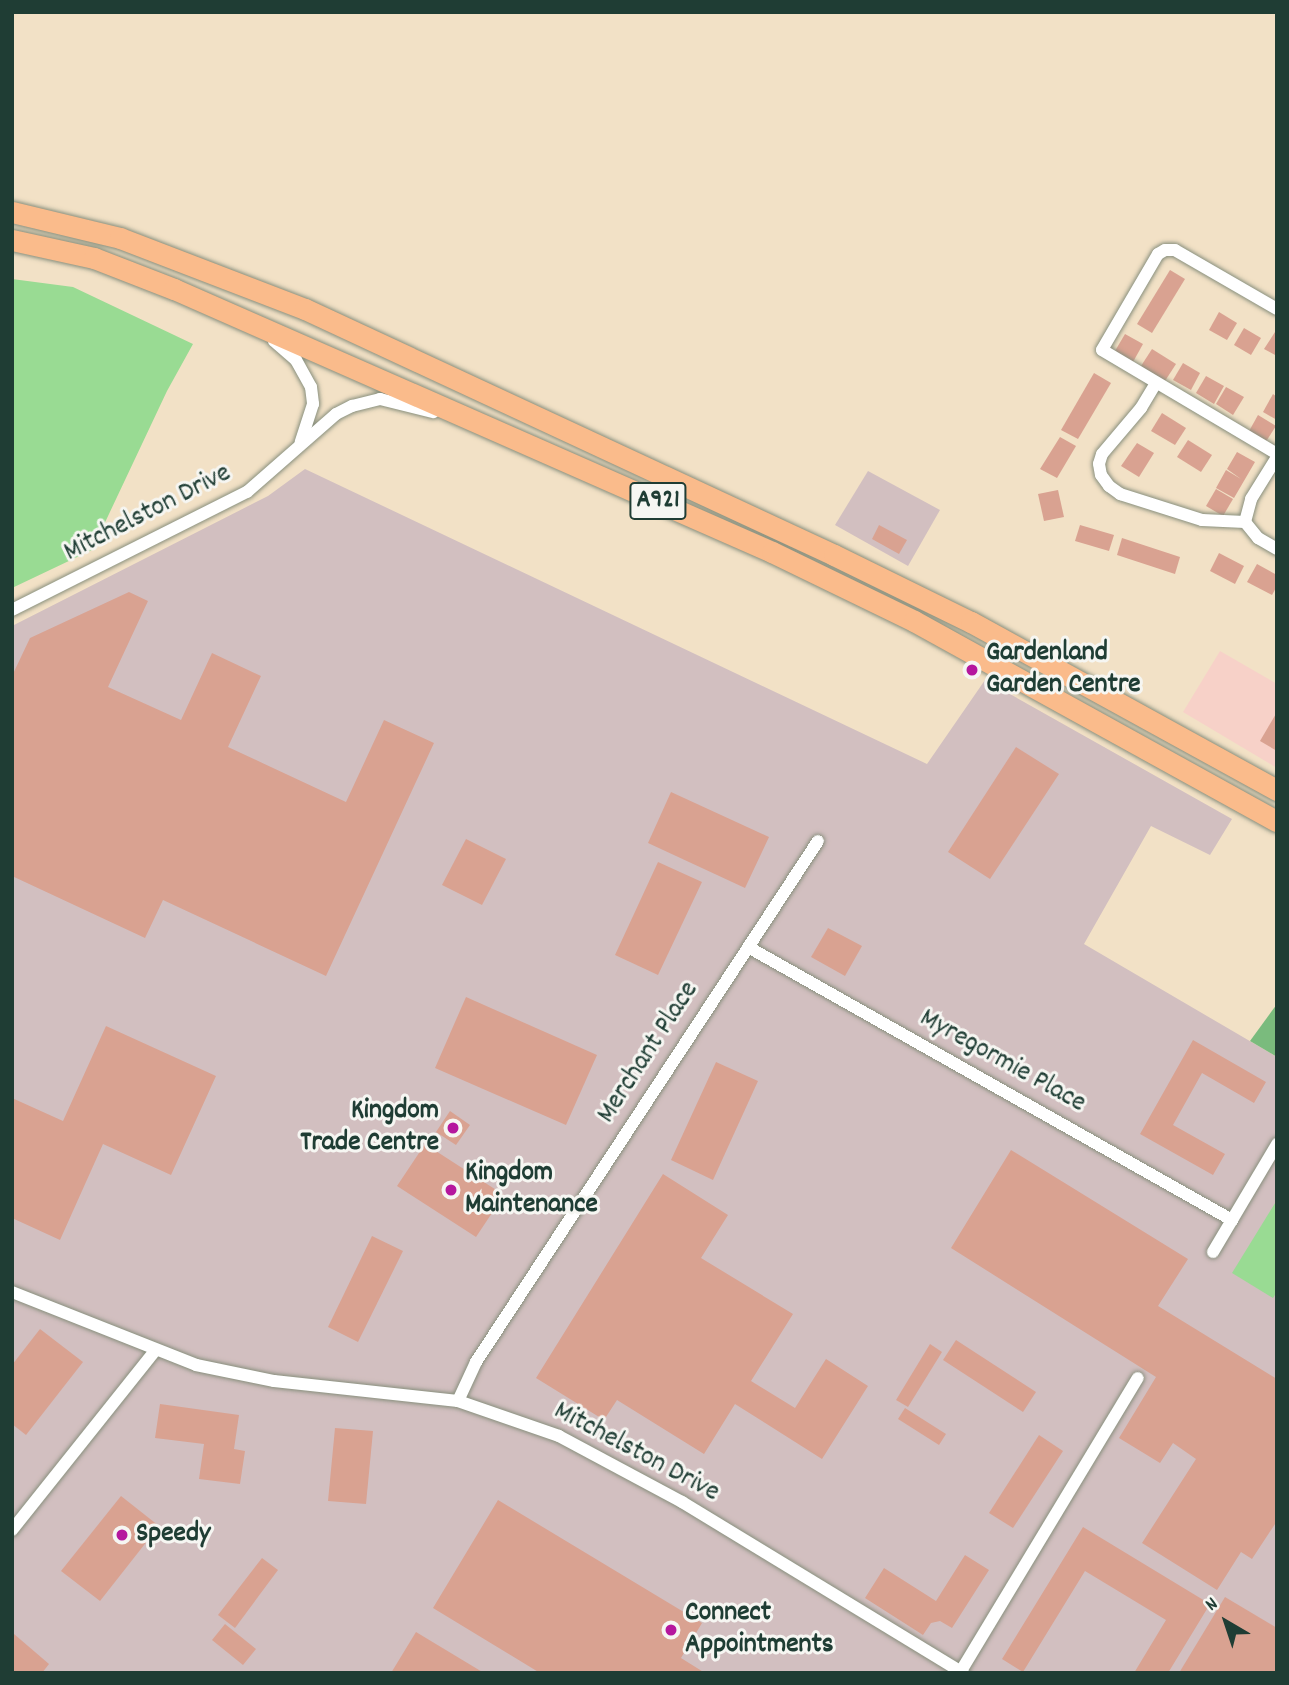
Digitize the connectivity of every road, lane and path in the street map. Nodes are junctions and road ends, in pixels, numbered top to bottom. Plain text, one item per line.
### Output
1 (12, 212) edge
2 (12, 240) edge
3 (174, 289) junction
4 (1277, 309) edge
5 (1156, 383) junction
6 (502, 432) junction
7 (298, 449) junction
8 (1277, 456) edge
9 (1245, 522) junction
10 (1277, 549) edge
11 (12, 610) edge
12 (1277, 790) edge
13 (1277, 821) edge
14 (818, 841) dead end
15 (748, 947) junction
16 (1277, 1144) edge
17 (1232, 1220) junction
18 (1213, 1252) dead end
19 (12, 1293) edge
20 (155, 1351) junction
21 (1138, 1378) dead end
22 (458, 1401) junction
23 (12, 1530) edge
24 (962, 1672) edge

1 - 12 main road, A921
2 - 3 main road, A921
3 - 6 main road, A921
3 - 7 street
4 - 5 street
5 - 8 street
5 - 9 street
6 - 7 street, Mitchelston Drive
6 - 13 main road, A921
7 - 11 street, Mitchelston Drive
8 - 9 street
9 - 10 street
14 - 15 street, Merchant Place
15 - 17 street, Myregormie Place
15 - 22 street, Merchant Place
16 - 17 street
17 - 18 street
19 - 20 street, Mitchelston Drive
20 - 22 street, Mitchelston Drive
20 - 23 street
21 - 24 street
22 - 24 street, Mitchelston Drive

